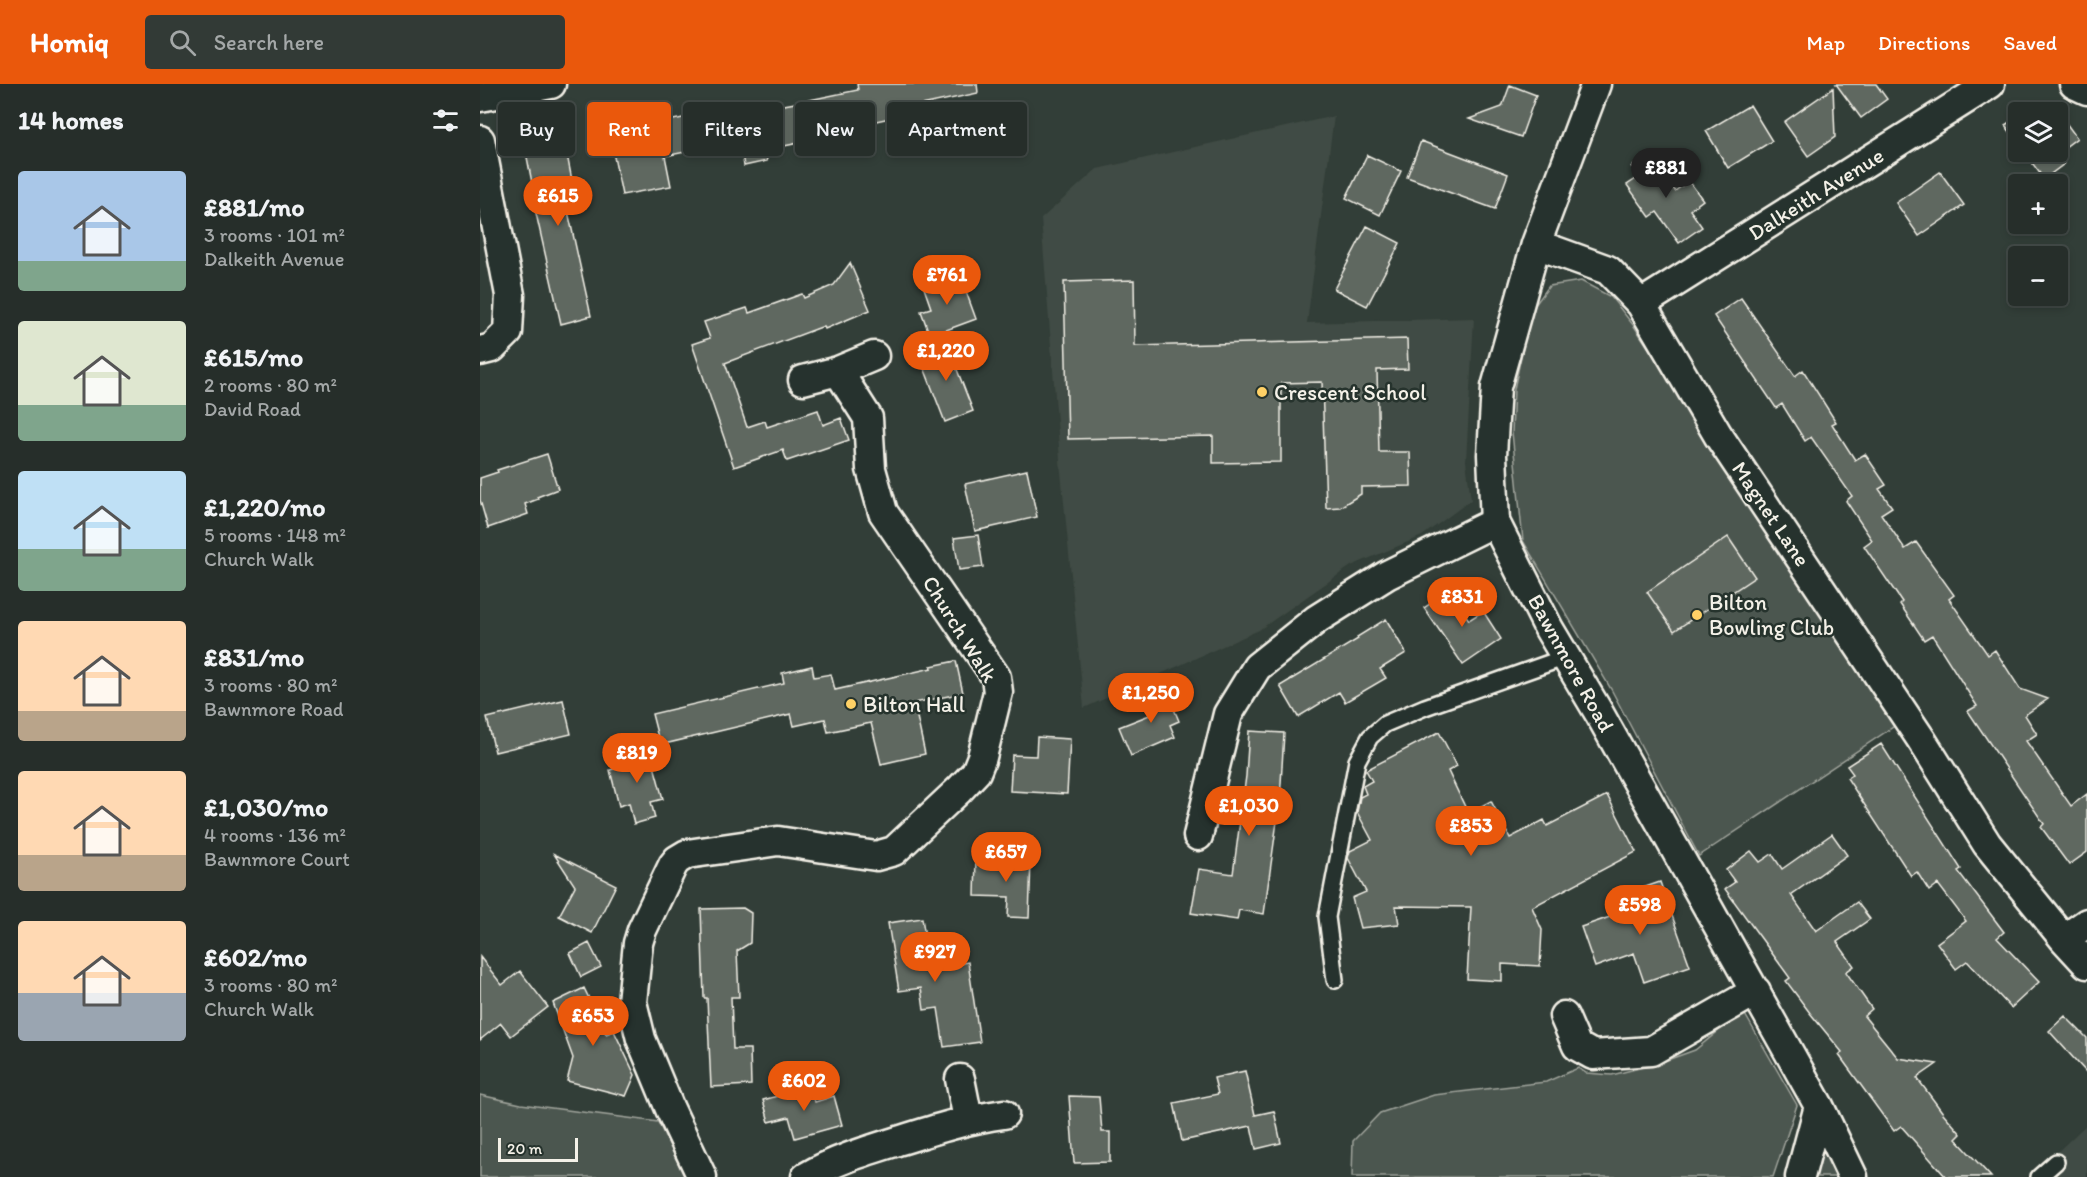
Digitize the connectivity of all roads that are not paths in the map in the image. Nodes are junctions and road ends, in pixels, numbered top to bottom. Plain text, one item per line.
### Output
1 (551, 84) edge
2 (1596, 84) edge
3 (1990, 84) edge
4 (2074, 84) edge
5 (2087, 90) edge
6 (480, 97) edge
7 (480, 140) edge
8 (1536, 244) junction
9 (1641, 304) junction
10 (480, 351) edge
11 (874, 356) dead end
12 (838, 370) junction
13 (803, 380) dead end
14 (1495, 522) junction
15 (1566, 657) junction
16 (1198, 836) dead end
17 (2087, 923) edge
18 (2064, 939) junction
19 (2087, 964) edge
20 (1335, 980) dead end
21 (1756, 990) junction
22 (1564, 1016) dead end
23 (960, 1079) dead end
24 (1819, 1106) junction
25 (1004, 1114) dead end
26 (968, 1119) junction
27 (2056, 1162) dead end
28 (702, 1177) edge
29 (806, 1177) edge
30 (1800, 1177) edge
31 (1853, 1177) edge
32 (2039, 1177) edge

1 - 6 street
2 - 8 street, Bawnmore Road
3 - 9 street, Dalkeith Avenue
4 - 5 street
7 - 10 street
8 - 9 street, Magnet Lane
8 - 14 street, Bawnmore Road
9 - 18 street, Magnet Lane
11 - 12 street
12 - 13 street
12 - 28 street, Church Walk
14 - 15 street, Bawnmore Road
14 - 16 street
15 - 20 lane
15 - 21 street, Bawnmore Road
17 - 18 street
18 - 19 street, Magnet Lane
21 - 22 street
21 - 24 street, Bawnmore Road
23 - 26 street
24 - 30 street
24 - 31 street, Bawnmore Road
25 - 26 street
26 - 29 street
27 - 32 lane

